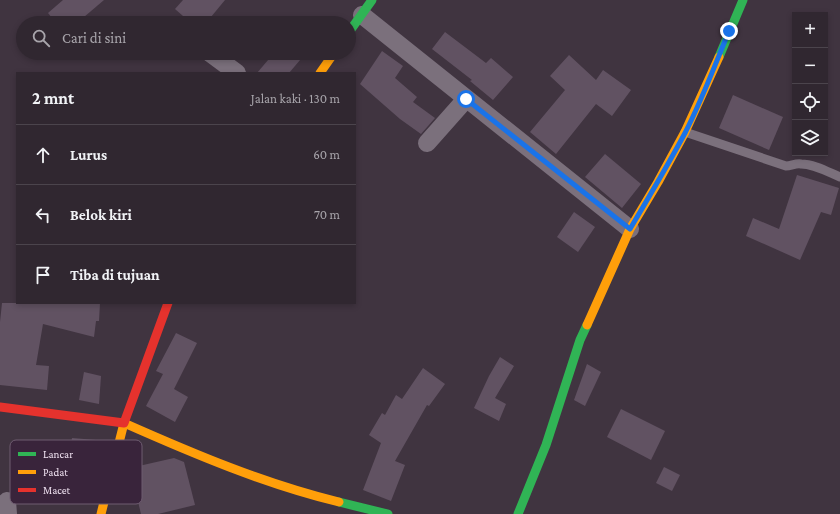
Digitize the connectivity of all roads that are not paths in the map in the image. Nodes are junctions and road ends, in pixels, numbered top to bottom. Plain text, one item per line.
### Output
1 (372, 0) edge
2 (743, 0) edge
3 (362, 15) junction
4 (356, 23) edge
5 (219, 60) edge
6 (329, 60) edge
7 (236, 72) edge
8 (321, 72) edge
9 (466, 99) junction
10 (685, 132) junction
11 (427, 143) dead end
12 (840, 178) edge
13 (630, 229) junction
14 (168, 304) edge
15 (0, 407) edge
16 (124, 423) junction
17 (120, 440) edge
18 (104, 504) edge
19 (101, 514) edge
20 (388, 514) edge
21 (518, 514) edge

1 - 3 street
2 - 10 street
3 - 4 street
3 - 9 street
5 - 7 street
6 - 8 street
9 - 11 street
9 - 13 street
10 - 12 lane
10 - 13 street
13 - 21 street
14 - 16 street
15 - 16 street
16 - 17 street
16 - 20 street
18 - 19 street

